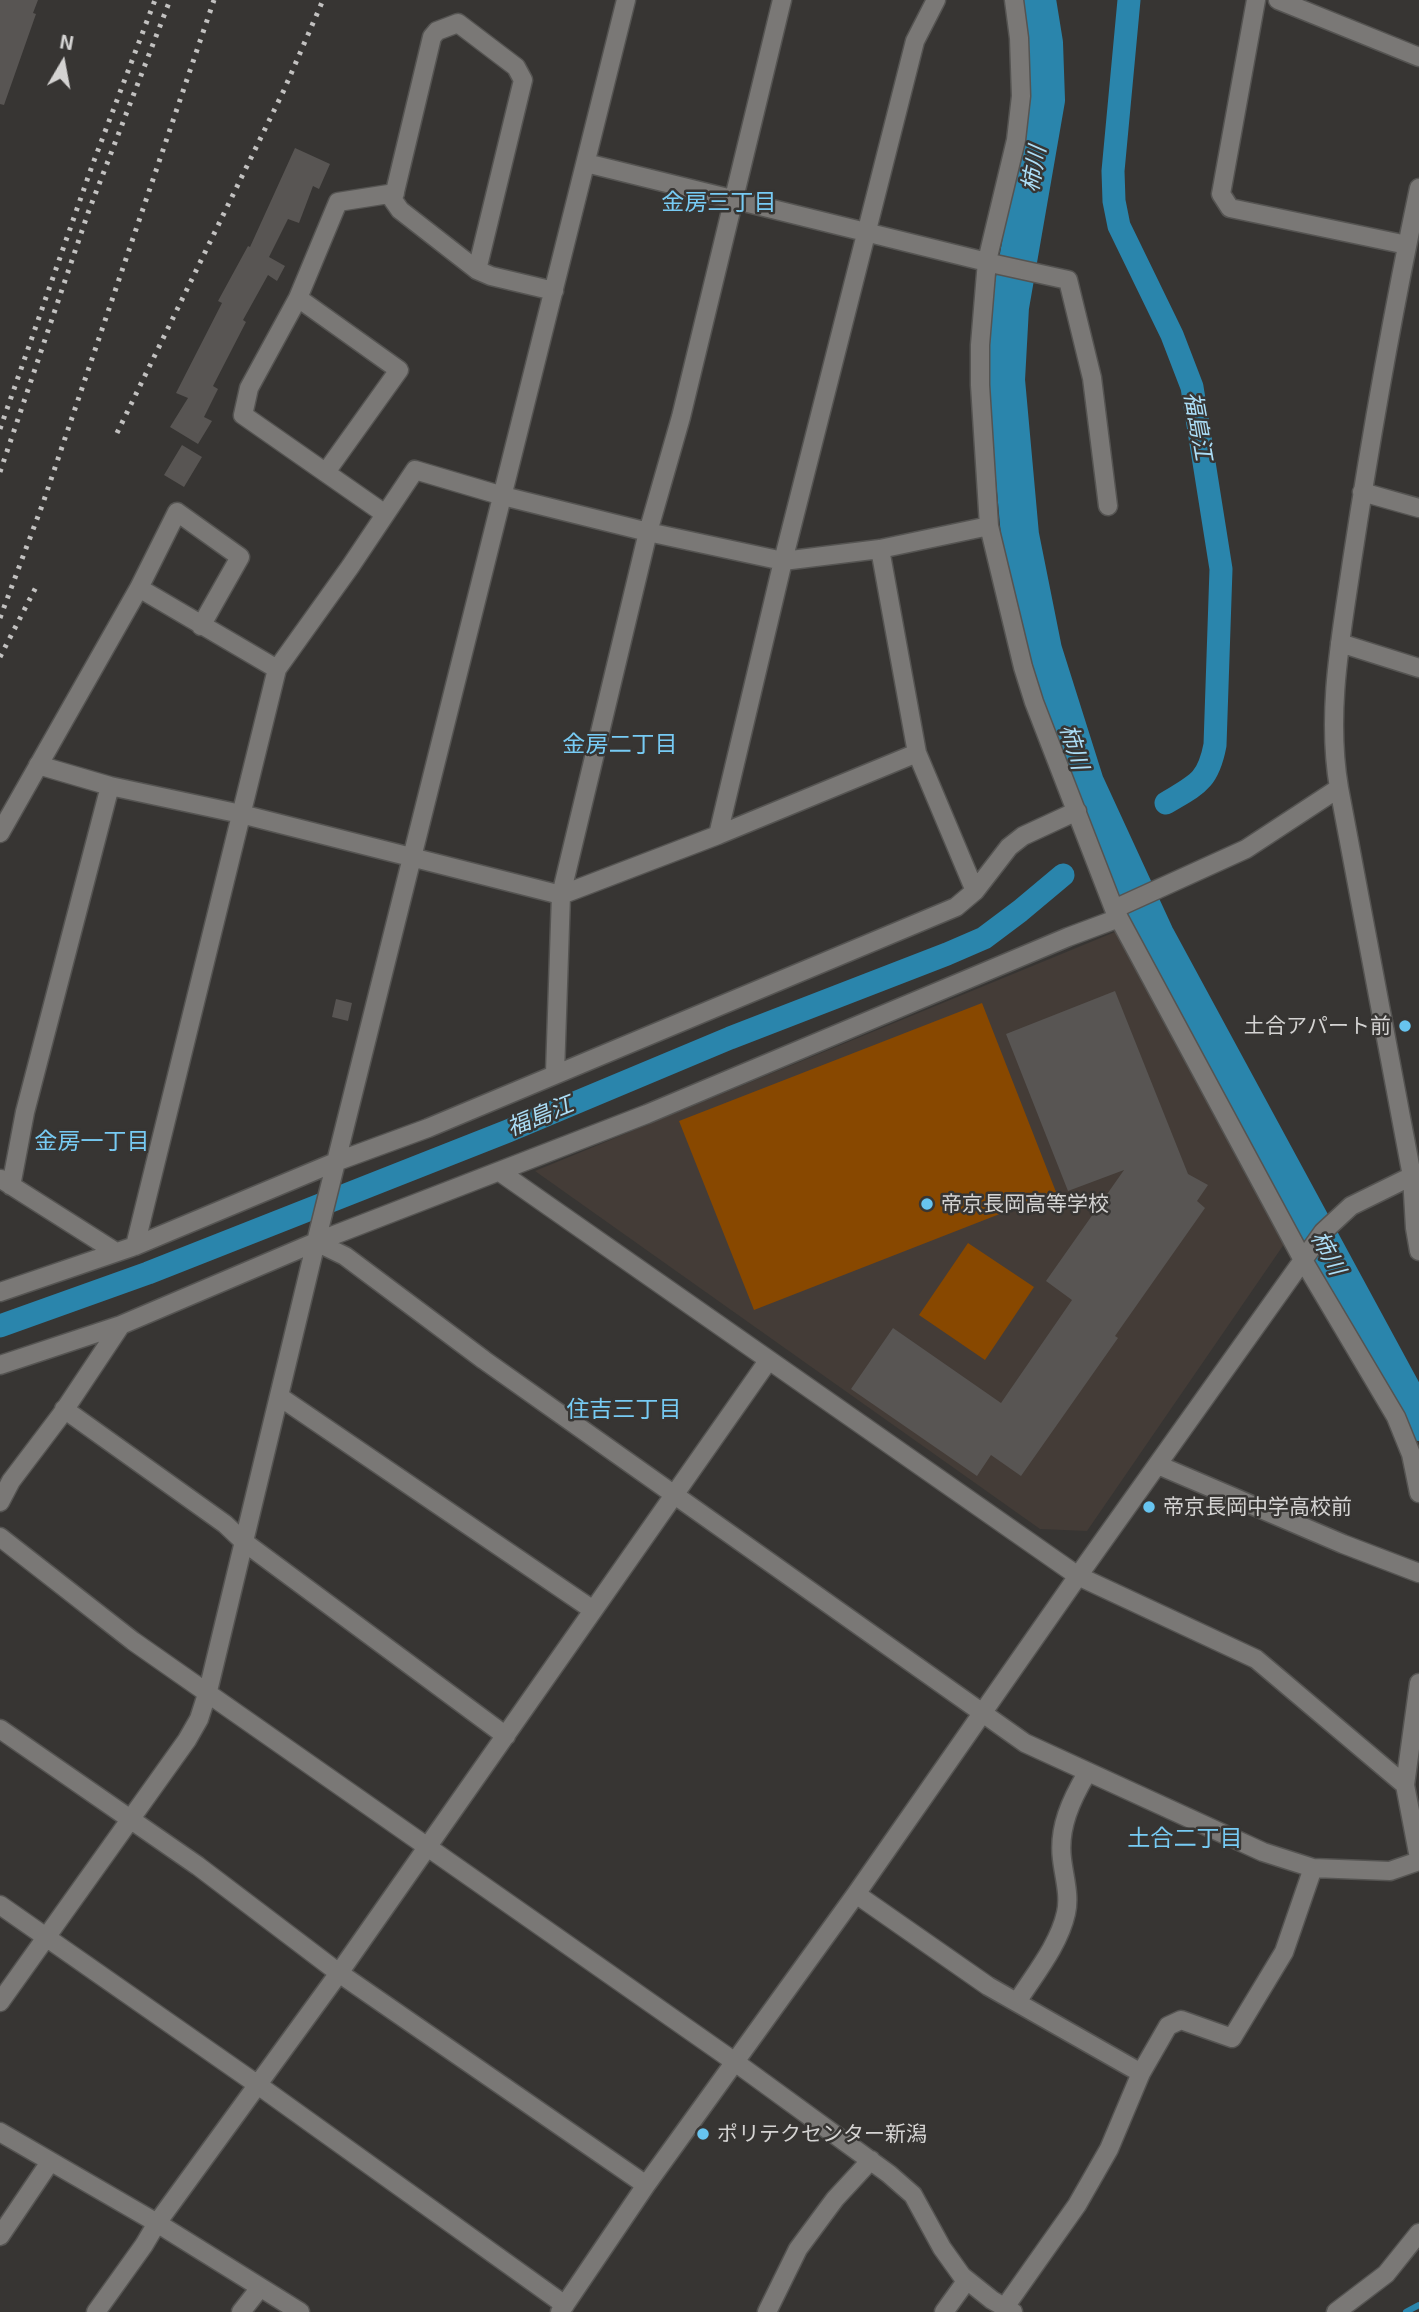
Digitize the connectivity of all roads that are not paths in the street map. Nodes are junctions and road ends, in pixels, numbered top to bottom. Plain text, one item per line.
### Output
1 (626, 0) edge
2 (782, 0) edge
3 (936, 0) edge
4 (1014, 0) edge
5 (1256, 0) edge
6 (1278, 0) edge
7 (1419, 57) edge
8 (586, 163) junction
9 (1419, 188) edge
10 (395, 193) junction
11 (734, 199) junction
12 (867, 231) junction
13 (1407, 245) junction
14 (991, 263) junction
15 (477, 270) junction
16 (554, 291) junction
17 (298, 298) junction
18 (326, 472) junction
19 (1363, 492) junction
20 (503, 496) junction
21 (1108, 506) dead end
22 (1419, 508) edge
23 (385, 513) junction
24 (989, 526) junction
25 (648, 532) junction
26 (880, 549) junction
27 (783, 561) junction
28 (139, 588) junction
29 (201, 626) junction
30 (1340, 643) junction
31 (1419, 668) edge
32 (277, 669) junction
33 (917, 753) junction
34 (38, 765) junction
35 (110, 786) junction
36 (1339, 788) junction
37 (1077, 811) junction
38 (241, 814) junction
39 (0, 834) edge
40 (718, 835) junction
41 (411, 859) junction
42 (975, 891) junction
43 (561, 895) junction
44 (1119, 911) junction
45 (555, 1073) junction
46 (335, 1169) junction
47 (500, 1172) junction
48 (1412, 1176) junction
49 (5, 1182) edge
50 (1417, 1228) edge
51 (318, 1235) junction
52 (135, 1246) junction
53 (1419, 1251) edge
54 (116, 1252) junction
55 (1308, 1253) junction
56 (0, 1292) edge
57 (121, 1325) junction
58 (768, 1361) junction
59 (0, 1365) edge
60 (280, 1397) junction
61 (64, 1409) junction
62 (1158, 1465) junction
63 (1419, 1493) edge
64 (674, 1496) junction
65 (0, 1502) edge
66 (0, 1537) edge
67 (244, 1542) junction
68 (1419, 1573) edge
69 (1078, 1576) junction
70 (593, 1610) junction
71 (1419, 1683) edge
72 (208, 1691) junction
73 (983, 1715) junction
74 (0, 1729) edge
75 (506, 1736) junction
76 (1087, 1773) junction
77 (1405, 1785) junction
78 (131, 1819) junction
79 (428, 1846) junction
80 (1419, 1859) edge
81 (1313, 1868) junction
82 (856, 1894) junction
83 (0, 1905) edge
84 (47, 1937) junction
85 (339, 1973) junction
86 (0, 2002) edge
87 (1017, 2002) junction
88 (735, 2062) junction
89 (1141, 2073) junction
90 (258, 2085) junction
91 (0, 2132) edge
92 (872, 2160) junction
93 (50, 2162) junction
94 (646, 2185) junction
95 (157, 2223) junction
96 (1419, 2233) edge
97 (0, 2236) edge
98 (967, 2280) junction
99 (259, 2288) junction
100 (563, 2309) edge
101 (1009, 2310) edge
102 (96, 2312) edge
103 (241, 2312) edge
104 (300, 2312) edge
105 (767, 2312) edge
106 (944, 2312) edge
107 (1336, 2312) edge

1 - 8 street
2 - 11 street
3 - 12 street
4 - 14 street
5 - 13 street
6 - 7 street
8 - 11 street
8 - 16 street
9 - 13 street
10 - 15 street
10 - 15 street
10 - 17 street
11 - 12 street
11 - 25 street
12 - 14 street
12 - 27 street
13 - 19 street
14 - 21 street
14 - 24 street
15 - 16 street
16 - 20 street
17 - 18 street
17 - 18 street
18 - 23 street
19 - 22 street
19 - 30 street
20 - 23 street
20 - 25 street
20 - 41 street
23 - 32 street
24 - 26 street
24 - 37 street
25 - 27 street
25 - 43 street
26 - 27 street
26 - 33 street
27 - 40 street
28 - 29 street
28 - 29 street
28 - 34 street
29 - 32 street
30 - 31 street
30 - 36 street
32 - 38 street
33 - 40 street
33 - 42 street
34 - 35 street
34 - 39 street
35 - 38 street
35 - 49 street
36 - 44 street
36 - 48 street
37 - 42 street
37 - 44 street
38 - 41 street
38 - 52 street
40 - 43 street
41 - 43 street
41 - 46 street
42 - 45 street
43 - 45 street
44 - 47 street
44 - 55 street
45 - 46 street
46 - 51 street
46 - 52 street
47 - 51 street
47 - 58 street
48 - 50 street
48 - 55 street
49 - 54 street
50 - 53 street
51 - 57 street
51 - 60 street
51 - 64 street
52 - 54 street
54 - 56 street
55 - 62 street
55 - 63 street
57 - 59 street
57 - 61 street
58 - 64 street
58 - 69 street
60 - 67 street
60 - 70 street
61 - 65 street
61 - 67 street
62 - 68 street
62 - 69 street
64 - 70 street
64 - 73 street
66 - 72 street
67 - 72 street
67 - 75 street
69 - 73 street
69 - 77 street
70 - 75 street
71 - 77 street
72 - 78 street
72 - 79 street
73 - 76 street
73 - 82 street
74 - 78 street
75 - 79 street
76 - 81 street
76 - 87 street
77 - 80 street
78 - 84 street
78 - 85 street
79 - 85 street
79 - 88 street
80 - 81 street
81 - 89 street
82 - 87 street
82 - 88 street
83 - 84 street
84 - 86 street
84 - 90 street
85 - 90 street
85 - 94 street
87 - 89 street
88 - 92 street
88 - 94 street
89 - 101 street
90 - 95 street
90 - 100 street
91 - 93 street
92 - 98 street
92 - 105 street
93 - 95 street
93 - 97 street
94 - 100 street
95 - 99 street
95 - 102 street
96 - 107 street
98 - 101 street
98 - 106 street
99 - 103 street
99 - 104 street

